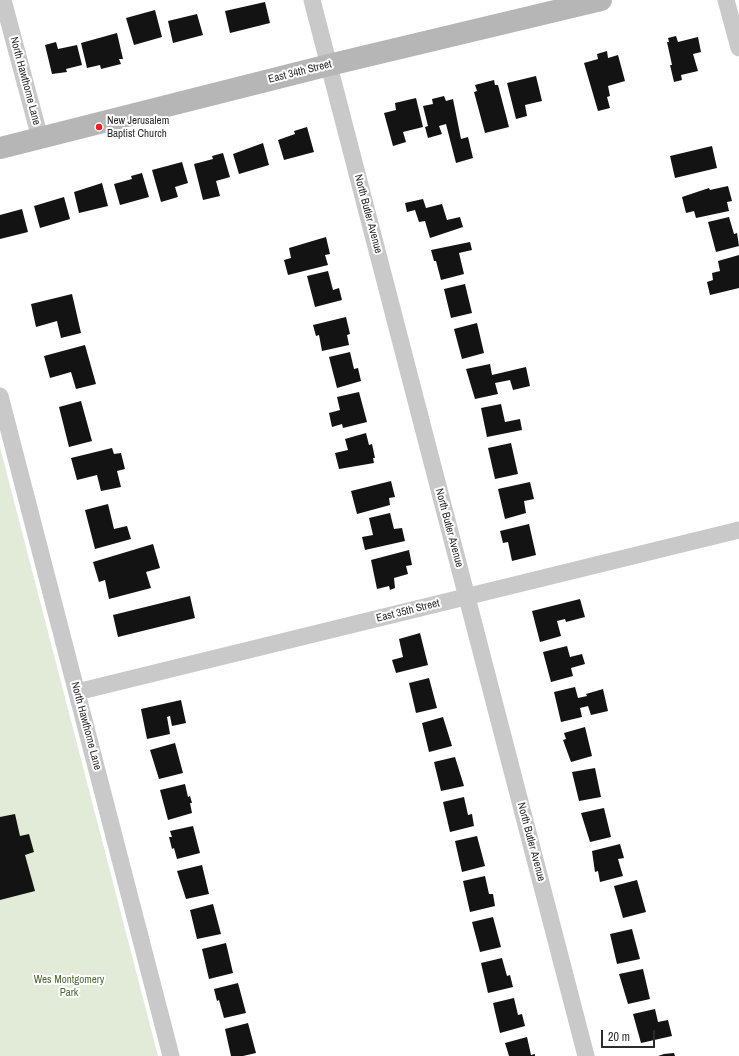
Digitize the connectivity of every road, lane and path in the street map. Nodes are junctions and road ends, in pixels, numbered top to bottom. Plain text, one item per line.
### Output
1 (3, 0) edge
2 (312, 0) edge
3 (601, 0) edge
4 (726, 0) edge
5 (739, 48) edge
6 (329, 65) junction
7 (40, 138) junction
8 (0, 148) edge
9 (0, 396) edge
10 (739, 530) edge
11 (467, 596) junction
12 (77, 692) junction
13 (171, 1056) edge
14 (586, 1056) edge

1 - 7 street, North Hawthorne Lane
2 - 6 street, North Butler Avenue
3 - 6 main road, East 34th Street
4 - 5 street
6 - 7 main road, East 34th Street
6 - 11 street, North Butler Avenue
7 - 8 main road, East 34th Street
9 - 12 street, North Hawthorne Lane
10 - 11 street, East 35th Street
11 - 12 street, East 35th Street
11 - 14 street, North Butler Avenue
12 - 13 street, North Hawthorne Lane

